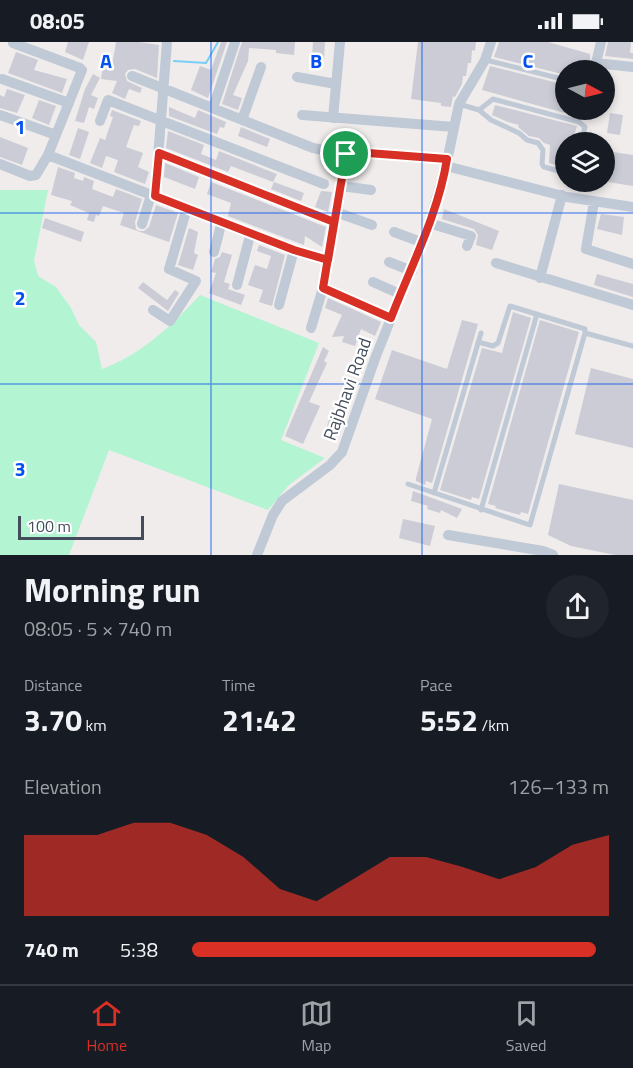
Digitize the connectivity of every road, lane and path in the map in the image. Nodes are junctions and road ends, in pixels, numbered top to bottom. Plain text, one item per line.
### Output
1 (164, 42) edge
2 (235, 42) edge
3 (340, 42) edge
4 (491, 42) edge
5 (601, 42) edge
6 (12, 43) edge
7 (485, 60) junction
8 (261, 67) dead end
9 (633, 67) edge
10 (132, 76) dead end
11 (297, 77) dead end
12 (555, 77) edge
13 (2, 79) dead end
14 (336, 84) junction
15 (164, 89) junction
16 (69, 103) junction
17 (459, 104) junction
18 (213, 108) junction
19 (479, 110) junction
20 (0, 115) edge
21 (302, 115) dead end
22 (333, 118) junction
23 (242, 120) junction
24 (100, 121) dead end
25 (160, 121) junction
26 (454, 127) junction
27 (584, 132) edge
28 (56, 135) junction
29 (159, 153) junction
30 (346, 154) junction
31 (48, 155) junction
32 (446, 163) junction
33 (0, 164) edge
34 (555, 170) edge
35 (324, 184) dead end
36 (341, 186) junction
37 (371, 190) dead end
38 (562, 195) junction
39 (153, 196) junction
40 (594, 202) junction
41 (633, 207) edge
42 (187, 208) junction
43 (335, 217) junction
44 (222, 221) junction
45 (429, 223) junction
46 (142, 224) dead end
47 (372, 225) dead end
48 (251, 232) junction
49 (394, 232) dead end
50 (421, 242) junction
51 (467, 246) dead end
52 (294, 250) junction
53 (214, 252) dead end
54 (328, 260) junction
55 (389, 262) dead end
56 (496, 263) dead end
57 (633, 264) edge
58 (412, 271) junction
59 (540, 278) junction
60 (373, 282) dead end
61 (237, 285) dead end
62 (323, 288) junction
63 (400, 294) junction
64 (279, 305) dead end
65 (633, 305) edge
66 (153, 310) dead end
67 (537, 314) junction
68 (391, 318) junction
69 (311, 328) dead end
70 (481, 333) dead end
71 (585, 333) junction
72 (478, 342) junction
73 (633, 346) edge
74 (408, 484) dead end
75 (434, 494) junction
76 (482, 510) junction
77 (448, 535) dead end
78 (257, 555) edge
79 (553, 555) edge

1 - 15 street
2 - 18 street
3 - 14 street
4 - 7 street, Rajbhavi Road
5 - 9 street
6 - 16 street
7 - 12 lane
7 - 17 street, Rajbhavi Road
8 - 23 street
10 - 15 street
11 - 14 street
13 - 16 street
14 - 22 street
15 - 18 street
15 - 25 street
16 - 28 street
17 - 19 lane
17 - 26 street, Rajbhavi Road
18 - 23 street
19 - 27 lane
19 - 34 lane
20 - 28 street
21 - 22 street
22 - 26 street
23 - 30 street
24 - 25 street
25 - 29 street
25 - 35 street
26 - 32 street, Rajbhavi Road
28 - 31 street
29 - 39 street
29 - 43 street
30 - 32 street
30 - 36 street
31 - 33 street
31 - 39 street
32 - 38 street
32 - 45 street, Rajbhavi Road
36 - 37 street
36 - 43 street
38 - 40 street
38 - 59 street
39 - 42 street
39 - 46 street
40 - 41 street
40 - 57 street
42 - 44 street
42 - 66 street
43 - 47 street
43 - 54 street
44 - 48 street
44 - 53 street
45 - 50 street, Rajbhavi Road
45 - 51 street
48 - 52 street
48 - 61 street
49 - 50 street
50 - 58 street, Rajbhavi Road
52 - 54 street
52 - 64 street
54 - 62 street
55 - 58 street
56 - 59 street
58 - 63 street, Rajbhavi Road
59 - 65 street
60 - 63 street
62 - 68 street
62 - 69 street
63 - 68 street, Rajbhavi Road
67 - 71 lane
67 - 72 lane
67 - 76 lane
68 - 78 street, Rajbhavi Road
70 - 72 lane
71 - 73 lane
71 - 76 lane
72 - 75 lane
74 - 75 lane
75 - 76 lane
77 - 79 street

